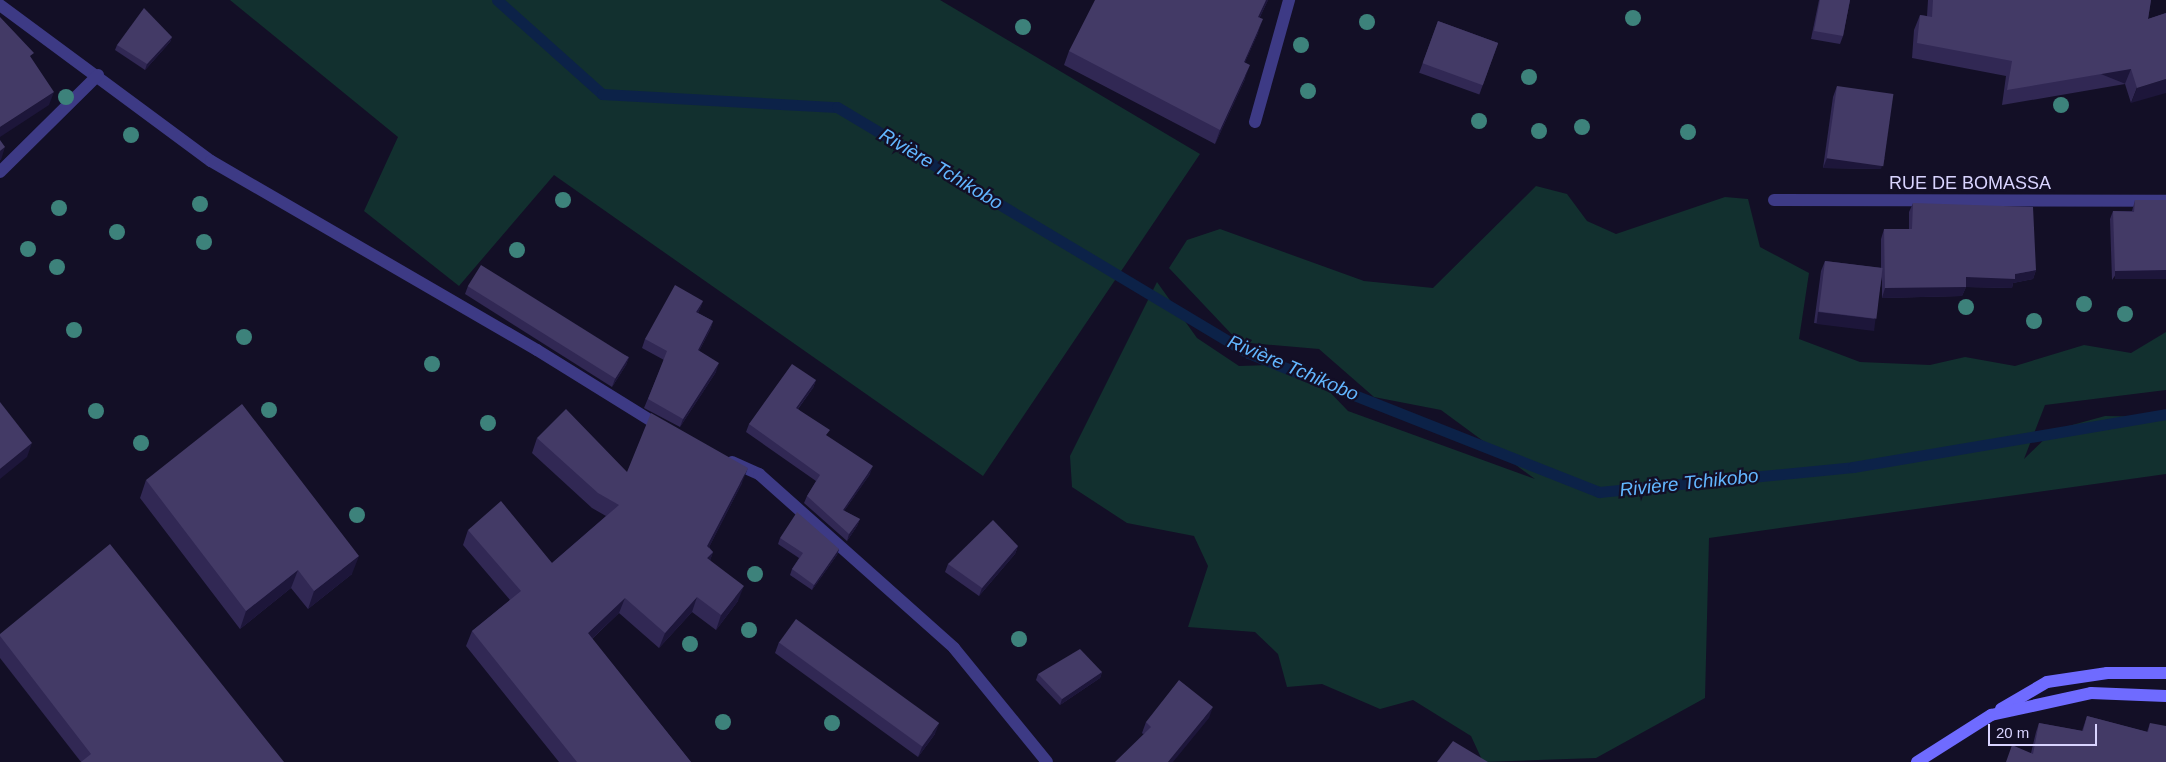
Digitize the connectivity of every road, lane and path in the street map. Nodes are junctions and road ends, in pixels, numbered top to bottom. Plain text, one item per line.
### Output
1 (1289, 0) edge
2 (0, 5) edge
3 (98, 75) junction
4 (1255, 122) dead end
5 (0, 172) edge
6 (1774, 200) dead end
7 (2166, 202) edge
8 (674, 434) edge
9 (716, 454) edge
10 (2166, 673) edge
11 (2166, 696) edge
12 (1991, 715) junction
13 (1047, 762) edge
14 (1917, 762) edge

1 - 4 street
2 - 3 street
3 - 5 street
3 - 8 street
6 - 7 street, RUE DE BOMASSA
9 - 13 street
10 - 12 street
11 - 12 street
12 - 14 street

